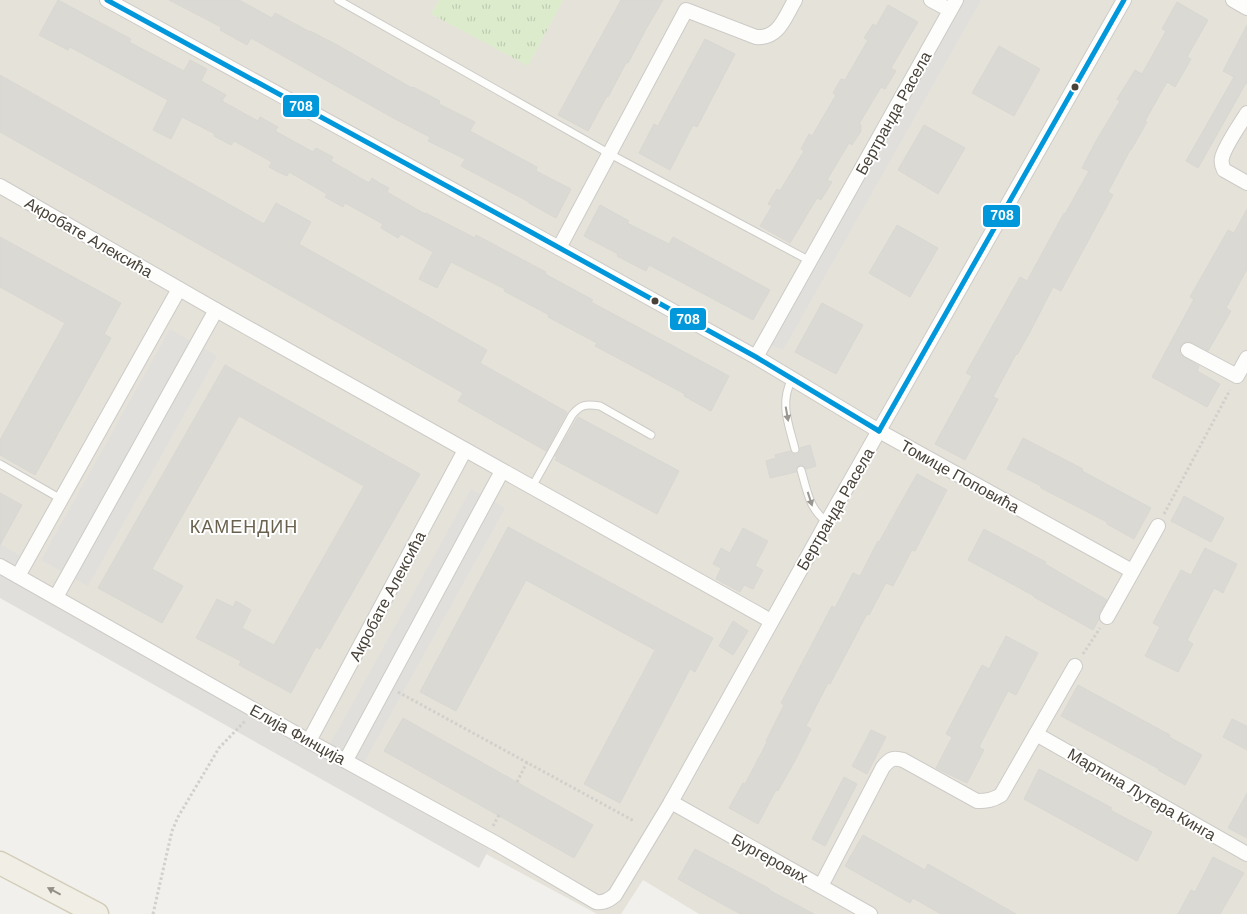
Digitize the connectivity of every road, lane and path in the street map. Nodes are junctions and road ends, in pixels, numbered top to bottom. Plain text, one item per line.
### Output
1 (338, 0) edge
2 (795, 0) edge
3 (930, 0) edge
4 (1124, 0) edge
5 (1233, 0) edge
6 (113, 1) edge
7 (953, 5) edge
8 (1247, 8) edge
9 (1247, 113) edge
10 (610, 154) junction
11 (1247, 183) edge
12 (0, 186) edge
13 (559, 248) junction
14 (810, 261) junction
15 (179, 289) junction
16 (216, 310) junction
17 (1188, 350) dead end
18 (756, 357) junction
19 (1247, 358) edge
20 (1237, 376) junction
21 (792, 379) junction
22 (879, 431) junction
23 (651, 435) dead end
24 (465, 450) junction
25 (795, 450) dead end
26 (0, 464) edge
27 (801, 470) dead end
28 (502, 471) junction
29 (532, 488) junction
30 (61, 499) junction
31 (827, 522) junction
32 (1158, 526) joint
33 (0, 566) edge
34 (1132, 571) junction
35 (18, 576) junction
36 (56, 597) junction
37 (1107, 617) joint
38 (772, 621) junction
39 (1075, 666) joint
40 (386, 686) junction
41 (256, 710) junction
42 (1036, 734) junction
43 (309, 741) junction
44 (346, 760) junction
45 (527, 762) junction
46 (517, 782) dead end
47 (671, 802) junction
48 (634, 822) dead end
49 (1247, 854) edge
50 (0, 862) edge
51 (821, 886) junction
52 (596, 902) joint
53 (97, 914) edge
54 (153, 914) edge
55 (870, 914) edge

1 - 10 lane
2 - 10 street
3 - 7 street
4 - 22 street, Бертранда Расела
5 - 8 street
6 - 13 street, Томице Поповића
7 - 14 street, Бертранда Расела
9 - 11 street
10 - 13 street
10 - 14 lane
12 - 15 street, Акробате Алексића
13 - 18 street, Томице Поповића
14 - 18 street, Бертранда Расела
15 - 16 street, Акробате Алексића
15 - 30 street
16 - 24 street, Акробате Алексића
16 - 36 street
17 - 20 street
18 - 21 street, Томице Поповића
19 - 20 street
20 - 32 path
21 - 22 street, Томице Поповића
21 -> 25 lane
22 - 31 street, Бертранда Расела
22 - 34 street, Томице Поповића
23 - 29 lane
24 - 28 street, Акробате Алексића
24 - 43 street, Акробате Алексића
26 - 30 lane
27 -> 31 lane
28 - 29 street, Акробате Алексића
28 - 40 street
29 - 38 street, Акробате Алексића
30 - 35 street
31 - 38 street, Бертранда Расела
32 - 34 street
33 - 35 street, Елија Финција
34 - 37 street
35 - 36 street, Елија Финција
36 - 41 street, Елија Финција
37 - 39 path
38 - 47 street, Бертранда Расела
39 - 42 street
40 - 44 street
40 - 45 path
41 - 43 street, Елија Финција
41 - 54 path
42 - 49 street, Мартина Лутера Кинга
42 - 51 street
43 - 44 street, Елија Финција
44 - 52 street, Елија Финција
45 - 46 path
45 - 48 path
47 - 51 street, Бургерових
47 - 52 street, Бертранда Расела
53 -> 50 main road
51 - 55 street, Бургерових

